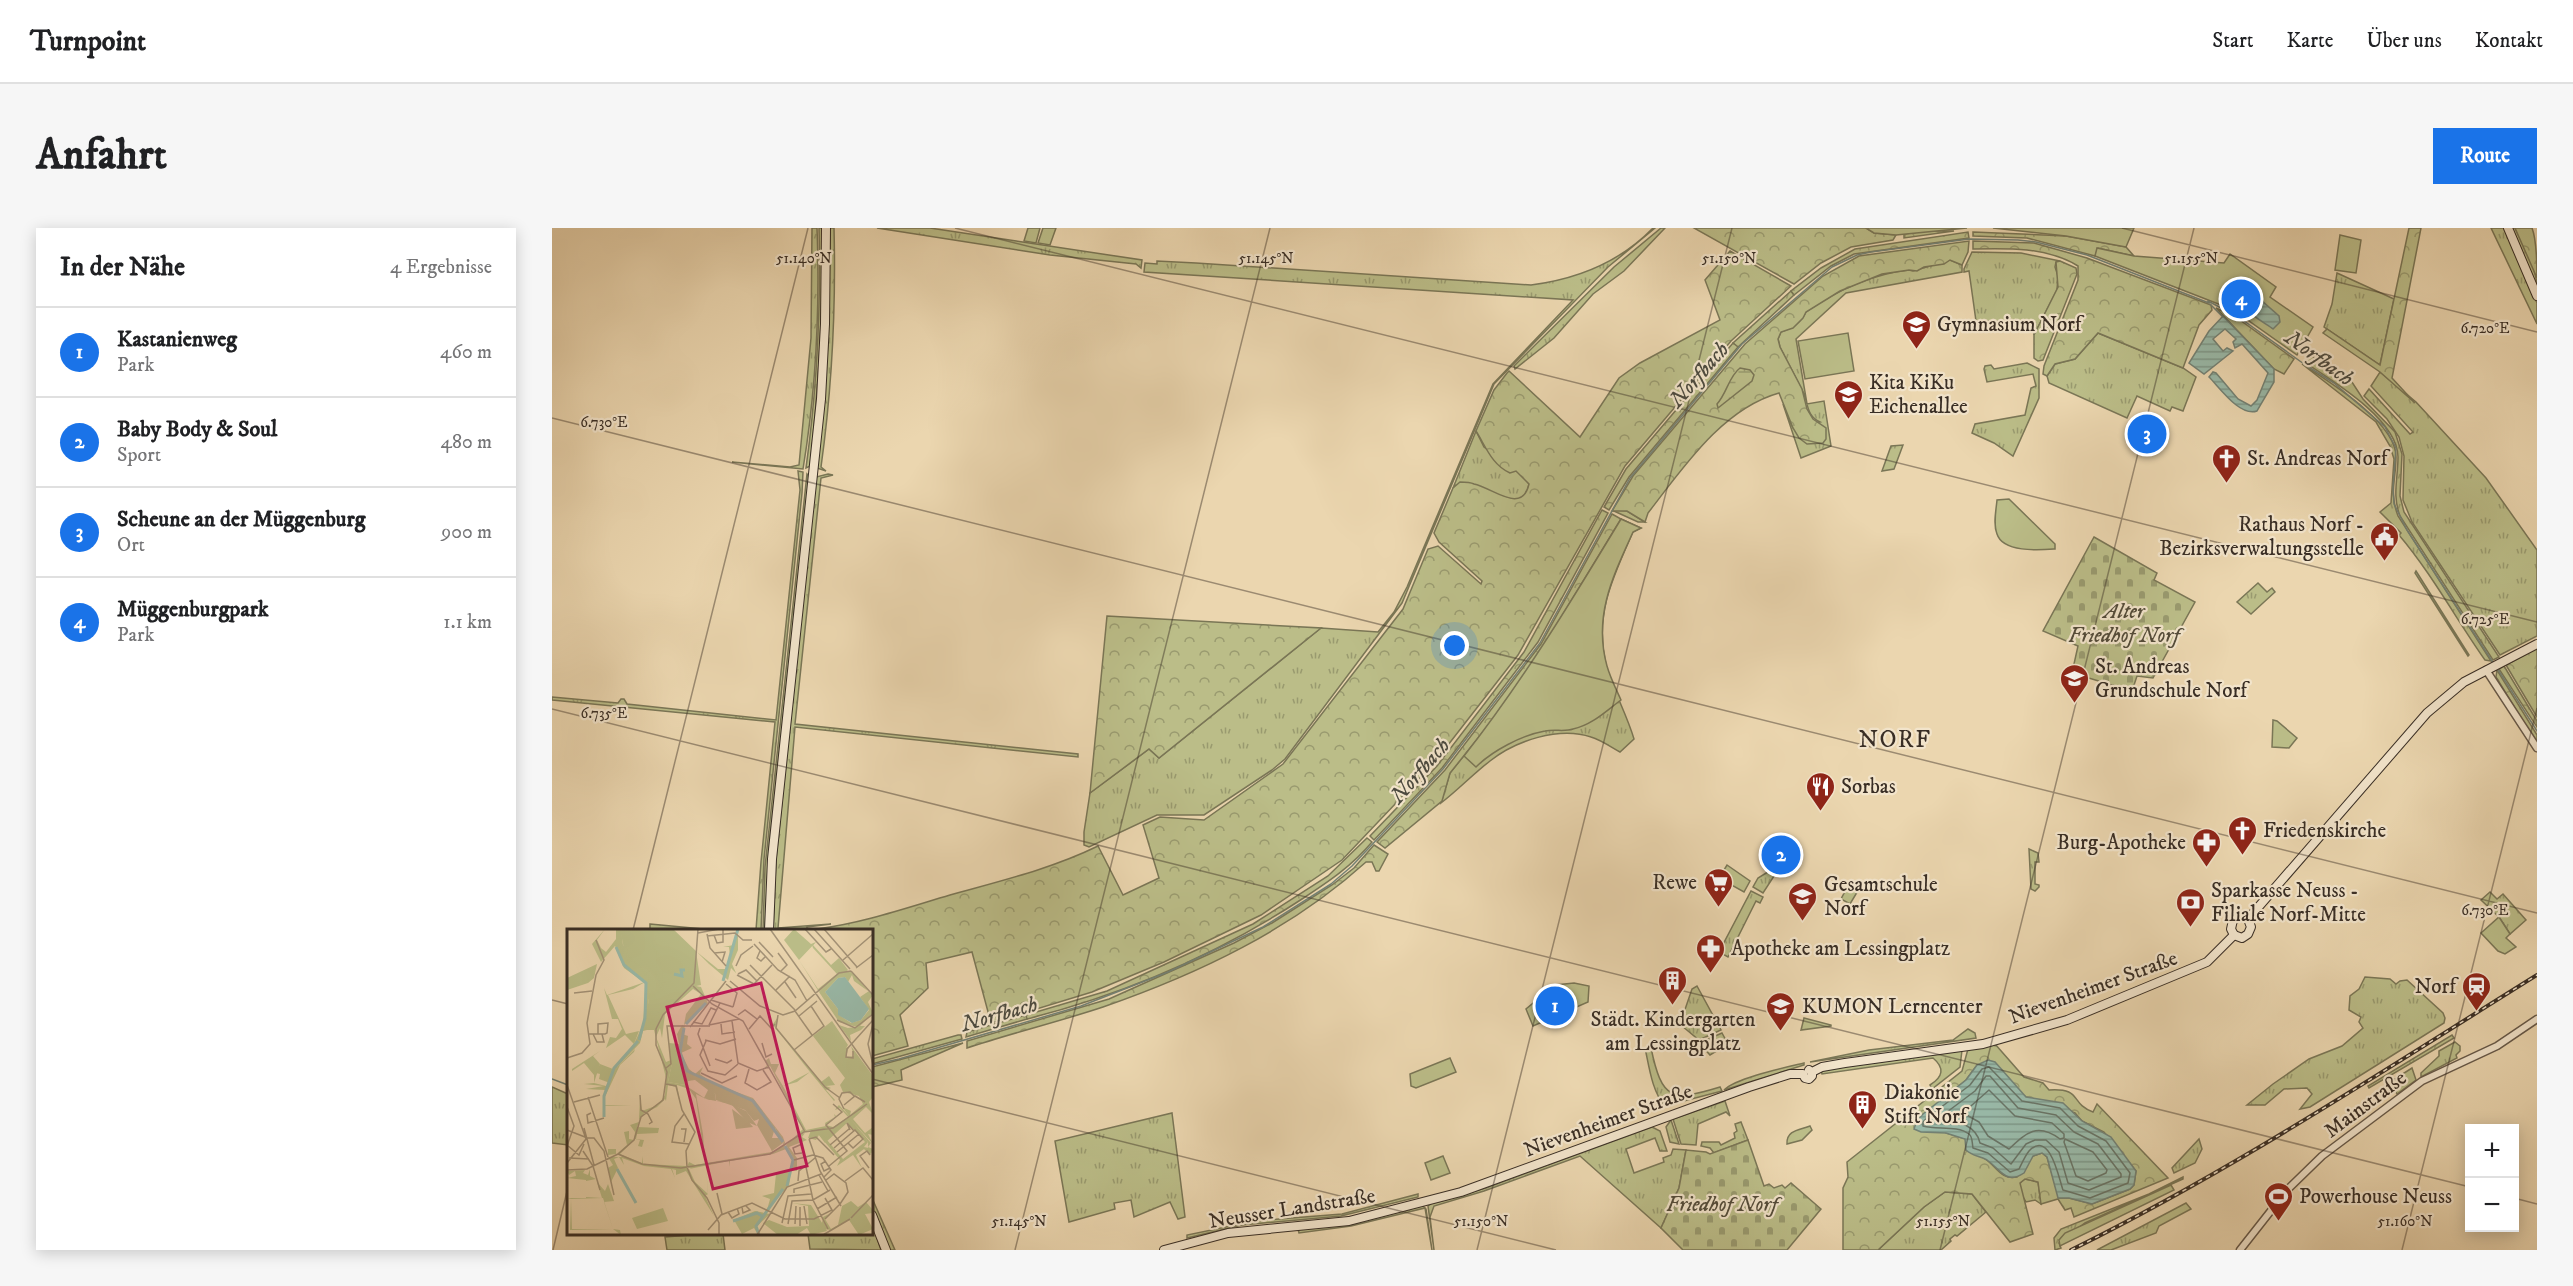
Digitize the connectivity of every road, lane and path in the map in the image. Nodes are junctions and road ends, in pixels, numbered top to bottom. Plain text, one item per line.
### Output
1 (826, 228) edge
2 (2508, 228) edge
3 (2537, 296) edge
4 (2537, 644) edge
5 (2492, 667) junction
6 (2537, 748) edge
7 (2248, 919) junction
8 (769, 929) edge
9 (2234, 935) junction
10 (2537, 1019) edge
11 (1426, 1201) joint
12 (873, 1218) edge
13 (886, 1250) edge
14 (1164, 1250) edge
15 (2240, 1250) edge

1 - 8 main road
2 - 3 main road
4 - 5 main road
5 - 6 street
5 - 7 main road
7 - 9 main road
7 - 9 main road
9 - 11 main road, Nievenheimer Straße
10 - 15 street, Mainstraße
11 - 14 main road, Neusser Landstraße
12 - 13 main road

